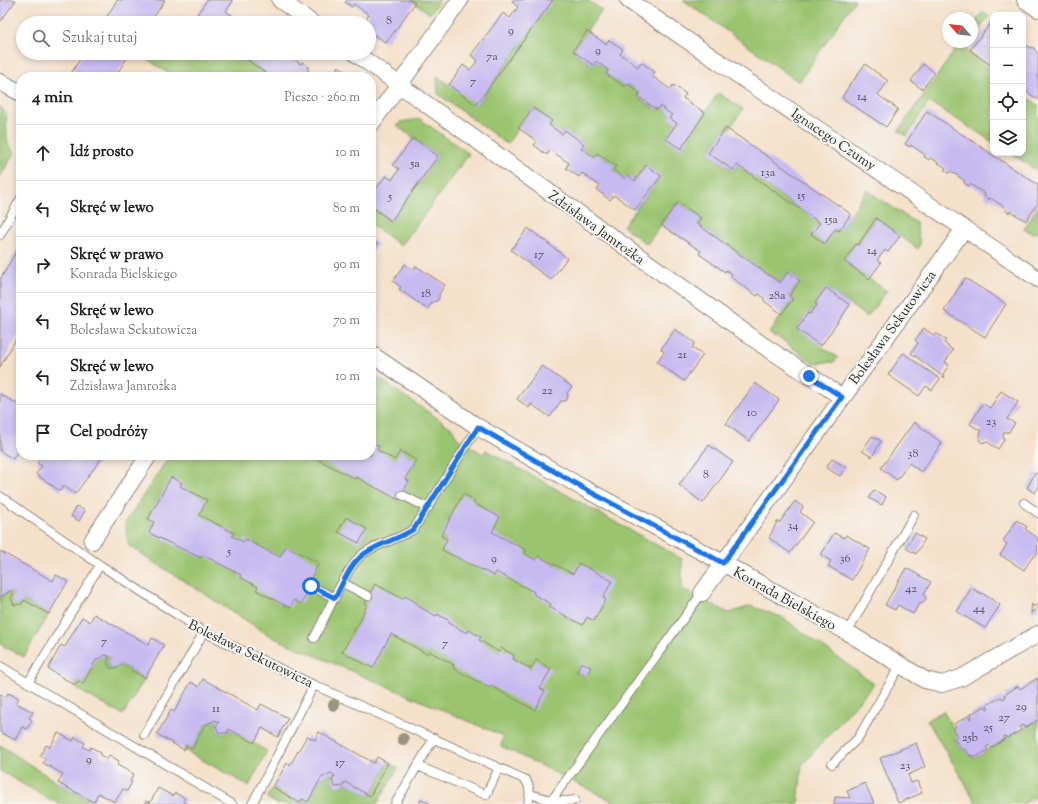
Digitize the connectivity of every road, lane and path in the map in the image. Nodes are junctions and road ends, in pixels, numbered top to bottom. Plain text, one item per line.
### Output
1 (280, 0) edge
2 (460, 0) edge
3 (628, 0) edge
4 (1025, 0) edge
5 (1038, 9) edge
6 (302, 16) edge
7 (365, 60) edge
8 (0, 82) edge
9 (399, 85) junction
10 (16, 90) edge
11 (376, 117) edge
12 (16, 207) edge
13 (964, 229) junction
14 (0, 235) edge
15 (1038, 279) edge
16 (376, 357) edge
17 (842, 397) junction
18 (478, 427) junction
19 (146, 460) edge
20 (402, 495) dead end
21 (0, 496) edge
22 (1024, 503) dead end
23 (428, 508) junction
24 (1038, 513) edge
25 (914, 515) dead end
26 (92, 541) dead end
27 (723, 563) junction
28 (100, 565) junction
29 (343, 584) junction
30 (311, 586) dead end
31 (702, 593) joint
32 (368, 596) dead end
33 (335, 598) junction
34 (204, 632) junction
35 (847, 632) junction
36 (1038, 634) edge
37 (314, 638) dead end
38 (0, 666) edge
39 (900, 666) junction
40 (28, 683) junction
41 (314, 685) junction
42 (144, 735) dead end
43 (434, 738) junction
44 (832, 764) dead end
45 (418, 766) junction
46 (499, 768) junction
47 (530, 794) junction
48 (575, 800) dead end
49 (551, 801) junction
50 (232, 804) edge
51 (252, 804) edge
52 (395, 804) edge
53 (528, 804) edge

1 - 6 street
2 - 9 street
3 - 13 street, Ignacego Czumy
4 - 5 street
7 - 9 street, Zdzisława Jamrożka
8 - 10 street
9 - 11 street
9 - 17 street, Zdzisława Jamrożka
12 - 14 lane
13 - 15 street, Ignacego Czumy
13 - 17 street, Bolesława Sekutowicza
16 - 18 street, Konrada Bielskiego
17 - 27 street, Bolesława Sekutowicza
18 - 23 lane
18 - 27 street, Konrada Bielskiego
19 - 26 street
20 - 23 lane
21 - 28 lane, Bolesława Sekutowicza
22 - 24 lane
23 - 29 lane
25 - 35 lane
27 - 31 street, Bolesława Sekutowicza
27 - 35 street, Konrada Bielskiego
28 - 34 lane, Bolesława Sekutowicza
28 - 40 lane
29 - 32 lane
29 - 33 lane
30 - 33 lane
31 - 49 lane
33 - 37 lane
34 - 41 lane, Bolesława Sekutowicza
34 - 42 lane
35 - 39 street, Konrada Bielskiego
36 - 39 street, Konrada Bielskiego
38 - 40 lane
39 - 44 lane
40 - 50 lane
41 - 43 lane, Bolesława Sekutowicza
41 - 51 lane
43 - 45 lane
43 - 46 lane, Bolesława Sekutowicza
45 - 46 lane
45 - 52 lane
46 - 47 lane, Bolesława Sekutowicza
47 - 49 lane
47 - 53 lane
48 - 49 lane

